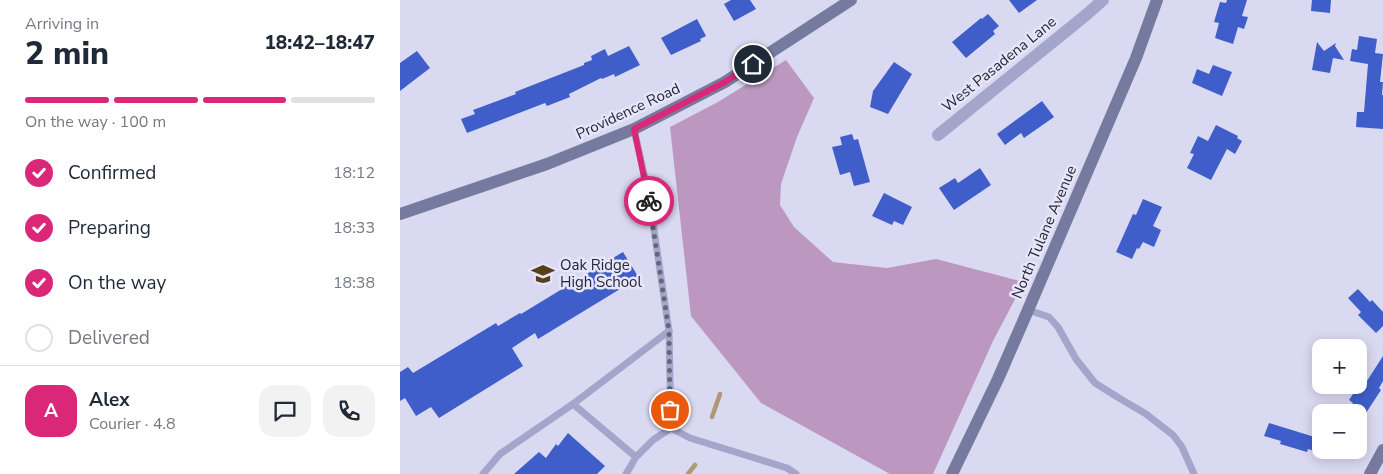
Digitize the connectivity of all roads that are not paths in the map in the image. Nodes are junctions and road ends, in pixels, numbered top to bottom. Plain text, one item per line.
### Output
1 (852, 0) edge
2 (1103, 0) edge
3 (1157, 0) edge
4 (634, 129) junction
5 (938, 135) dead end
6 (400, 214) edge
7 (1028, 310) junction
8 (669, 331) junction
9 (573, 404) junction
10 (671, 428) junction
11 (1383, 450) edge
12 (636, 457) junction
13 (483, 474) edge
14 (626, 474) edge
15 (796, 474) edge
16 (952, 474) edge
17 (1194, 474) edge
18 (1370, 474) edge

1 - 4 street, Providence Road
2 - 5 street, West Pasadena Lane
3 - 7 street, North Tulane Avenue
4 - 6 street, Providence Road
4 - 8 lane
7 - 16 street, North Tulane Avenue
7 - 17 lane
8 - 9 lane
8 - 10 lane
9 - 12 lane
9 - 13 lane
10 - 12 lane
10 - 15 lane
11 - 18 street
12 - 14 lane

